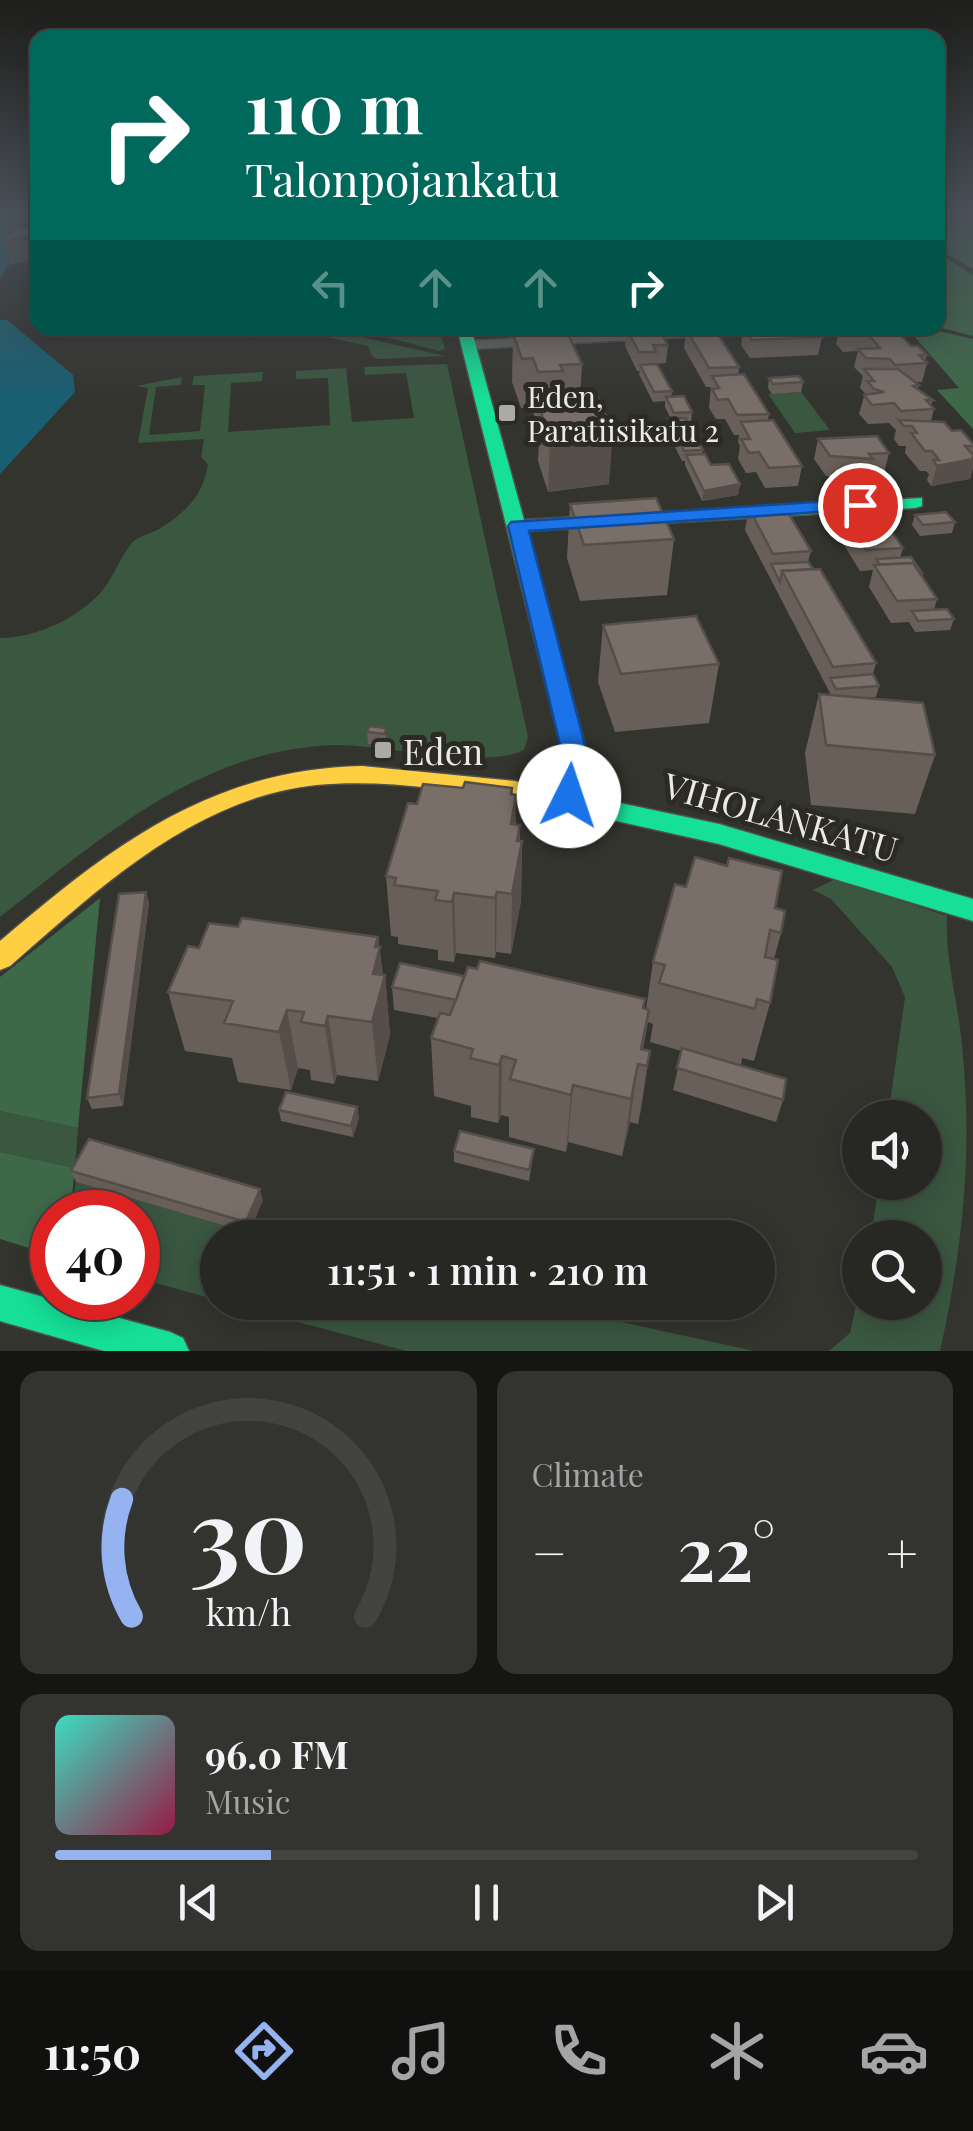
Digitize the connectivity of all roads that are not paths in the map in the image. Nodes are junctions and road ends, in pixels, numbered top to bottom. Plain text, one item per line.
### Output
1 (506, 335) edge
2 (467, 336) edge
3 (914, 502) dead end
4 (518, 526) junction
5 (569, 796) junction
6 (973, 910) edge
7 (0, 958) edge
8 (0, 1303) edge
9 (170, 1351) edge

1 - 2 street
2 - 4 main road
3 - 4 main road
4 - 5 main road
5 - 6 main road, VIHOLANKATU
5 - 7 main road, VIHOLANKATU
8 - 9 main road

